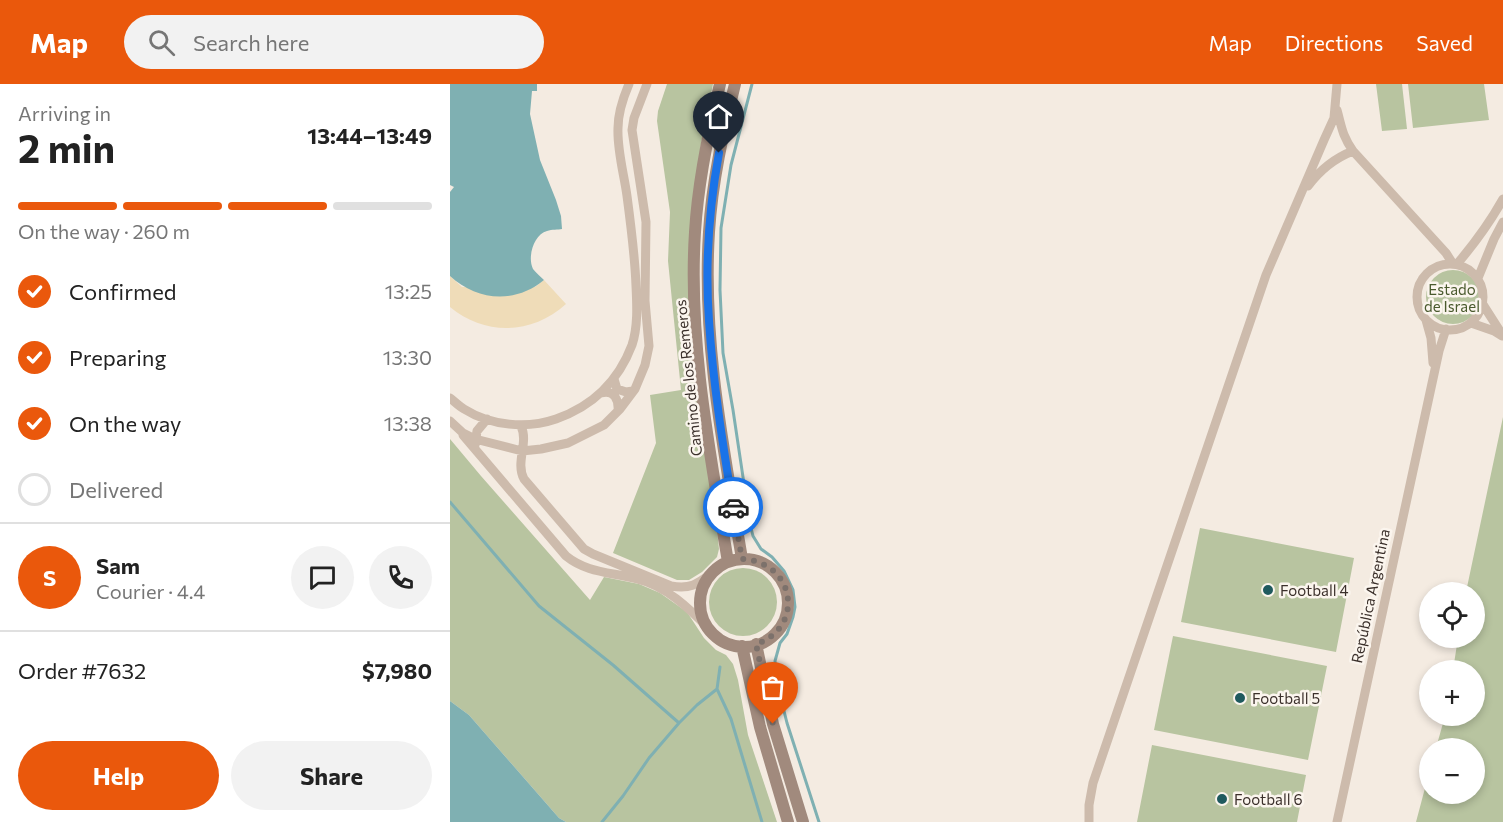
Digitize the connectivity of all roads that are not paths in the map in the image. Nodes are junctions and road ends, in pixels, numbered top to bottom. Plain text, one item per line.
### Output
1 (629, 84) edge
2 (646, 84) edge
3 (720, 84) edge
4 (735, 84) edge
5 (1337, 84) edge
6 (1335, 106) junction
7 (1353, 151) junction
8 (1299, 198) junction
9 (1503, 199) edge
10 (1503, 222) edge
11 (1455, 264) junction
12 (1478, 278) junction
13 (1482, 303) junction
14 (1426, 320) junction
15 (1471, 322) junction
16 (1446, 330) junction
17 (1503, 336) edge
18 (1434, 377) junction
19 (614, 379) junction
20 (633, 392) junction
21 (601, 393) junction
22 (450, 398) edge
23 (618, 411) junction
24 (488, 419) junction
25 (453, 424) edge
26 (521, 426) junction
27 (475, 439) junction
28 (476, 450) junction
29 (522, 451) junction
30 (742, 559) junction
31 (728, 562) junction
32 (711, 574) junction
33 (709, 629) junction
34 (756, 644) junction
35 (742, 646) junction
36 (789, 822) edge
37 (803, 822) edge
38 (1089, 822) edge
39 (1336, 822) edge

1 - 19 street
2 - 20 street
3 - 31 main road, Camino de los Remeros
4 - 30 main road, Camino de los Remeros
5 - 6 street
6 - 7 street
6 - 8 street
7 - 8 street
7 - 11 street
8 - 38 street
9 - 11 street
10 - 12 street
11 - 12 street
11 - 14 street
12 - 13 street
13 - 15 street
13 - 17 street
14 - 16 street
14 - 18 street, República Argentina
15 - 16 street
15 - 17 street
16 - 18 street, República Argentina
18 - 39 street, República Argentina
19 - 20 street
19 - 21 street
20 - 23 street
21 - 23 street
21 - 26 street
22 - 24 street
23 - 29 street
24 - 26 street
24 - 27 street
25 - 27 street
25 - 28 street
26 - 29 street
27 - 28 street
27 - 29 street
28 - 33 street
29 - 32 street
30 - 31 main road
30 - 34 main road
31 - 32 main road
32 - 33 main road
33 - 35 main road
34 - 35 main road
34 - 37 main road
35 - 36 main road

